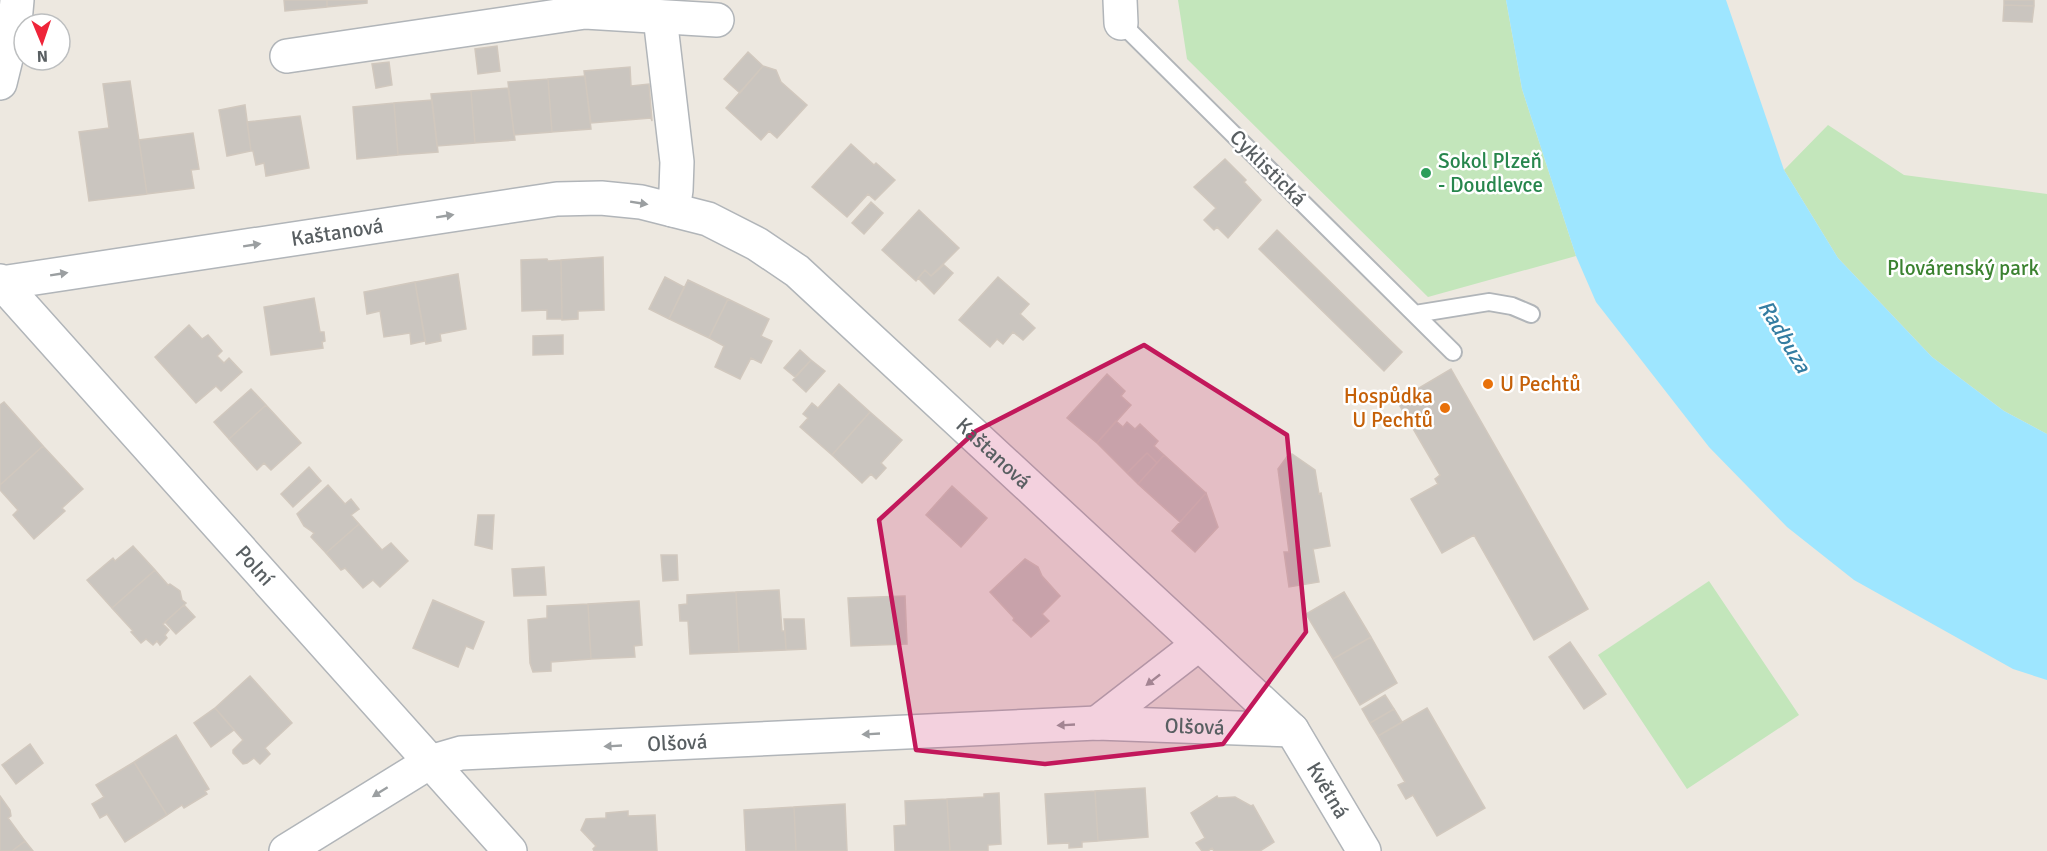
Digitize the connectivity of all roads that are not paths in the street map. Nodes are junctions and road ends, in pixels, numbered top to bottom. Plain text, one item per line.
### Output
1 (17, 0) edge
2 (1120, 11) edge
3 (660, 17) junction
4 (717, 20) dead end
5 (287, 56) dead end
6 (0, 83) edge
7 (672, 210) junction
8 (1, 282) edge
9 (1415, 314) junction
10 (1531, 314) dead end
11 (1453, 352) dead end
12 (1199, 644) junction
13 (1097, 723) junction
14 (1292, 730) junction
15 (430, 762) junction
16 (286, 851) edge
17 (510, 851) edge
18 (1364, 851) edge

1 - 6 street
2 - 9 lane, Cyklistická
3 - 4 street
3 - 5 street
3 - 7 street
8 -> 7 street, Kaštanová
7 - 12 street, Kaštanová
8 - 15 street, Polní
9 - 10 lane
9 - 11 lane, Cyklistická
12 -> 13 street
12 - 14 street, Kaštanová
13 - 14 street, Olšová
13 -> 15 street, Olšová
14 - 18 street, Květná
15 -> 16 street, Olšová
15 - 17 street, Polní

